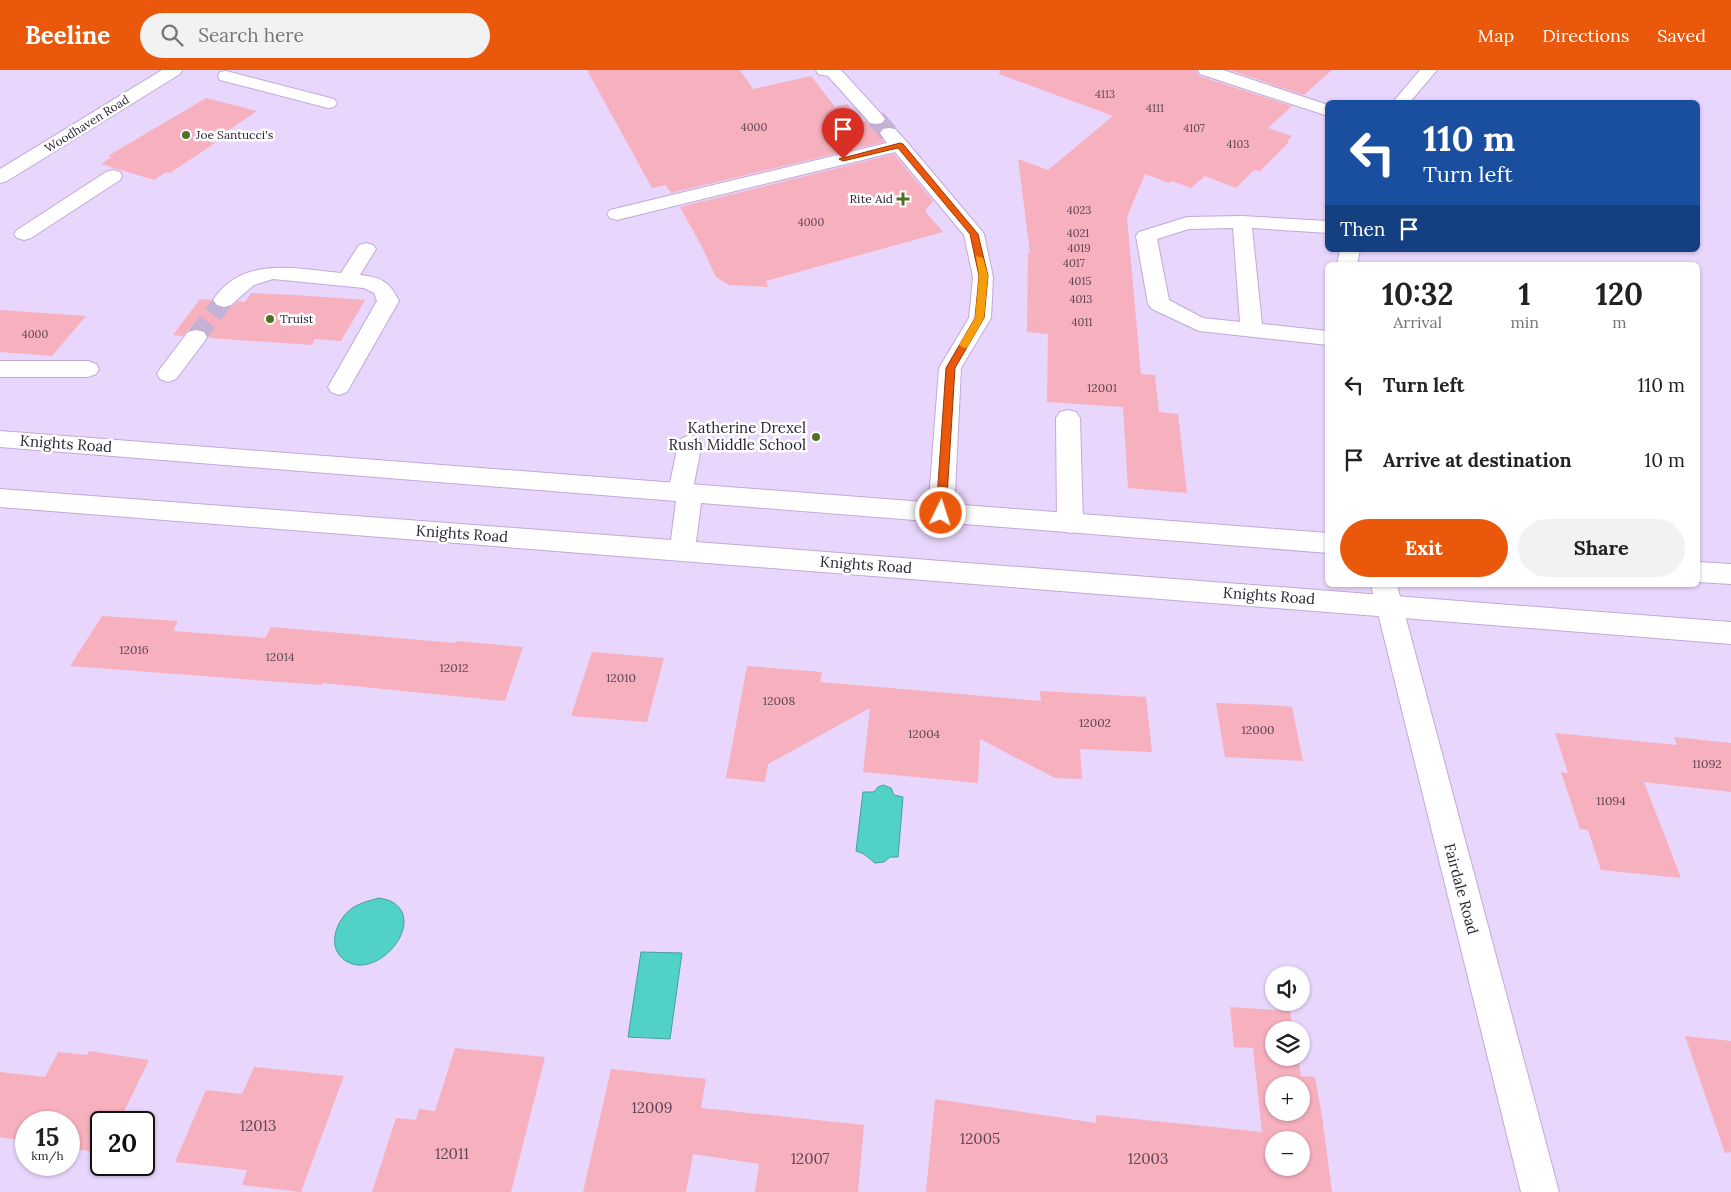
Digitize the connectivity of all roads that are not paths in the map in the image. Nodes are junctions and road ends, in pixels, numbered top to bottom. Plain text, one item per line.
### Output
1 (174, 70) edge
2 (824, 70) edge
3 (1206, 70) edge
4 (1429, 70) edge
5 (226, 76) dead end
6 (1403, 100) edge
7 (328, 103) dead end
8 (1325, 110) edge
9 (888, 132) junction
10 (114, 176) dead end
11 (0, 177) edge
12 (617, 214) dead end
13 (1242, 222) junction
14 (1325, 227) edge
15 (24, 234) dead end
16 (366, 249) dead end
17 (347, 280) junction
18 (224, 300) tunnel mouth
19 (1252, 330) junction
20 (196, 337) tunnel mouth
21 (1325, 338) edge
22 (0, 369) edge
23 (88, 369) dead end
24 (168, 374) dead end
25 (339, 387) dead end
26 (1068, 418) dead end
27 (0, 439) edge
28 (690, 444) dead end
29 (685, 493) junction
30 (0, 498) edge
31 (941, 513) junction
32 (1070, 523) junction
33 (1325, 543) edge
34 (682, 551) junction
35 (1700, 572) edge
36 (1731, 574) edge
37 (1386, 595) edge
38 (1731, 633) edge
39 (1540, 1192) edge

1 - 11 main road, Woodhaven Road
2 - 9 main road
3 - 8 main road
4 - 6 main road
5 - 7 main road
9 - 12 main road
9 - 31 main road
10 - 15 main road
13 - 14 main road
13 - 19 main road
13 - 19 main road
16 - 17 main road
17 - 18 main road
17 - 25 main road
19 - 21 main road
20 - 24 main road
22 - 23 main road
26 - 32 main road
27 - 29 main road, Knights Road
28 - 29 main road
29 - 31 main road, Knights Road
29 - 34 main road
30 - 34 main road, Knights Road
31 - 32 main road, Knights Road
32 - 33 main road, Knights Road
34 - 37 main road, Knights Road
35 - 36 main road
37 - 38 main road, Knights Road
37 - 39 main road, Fairdale Road

